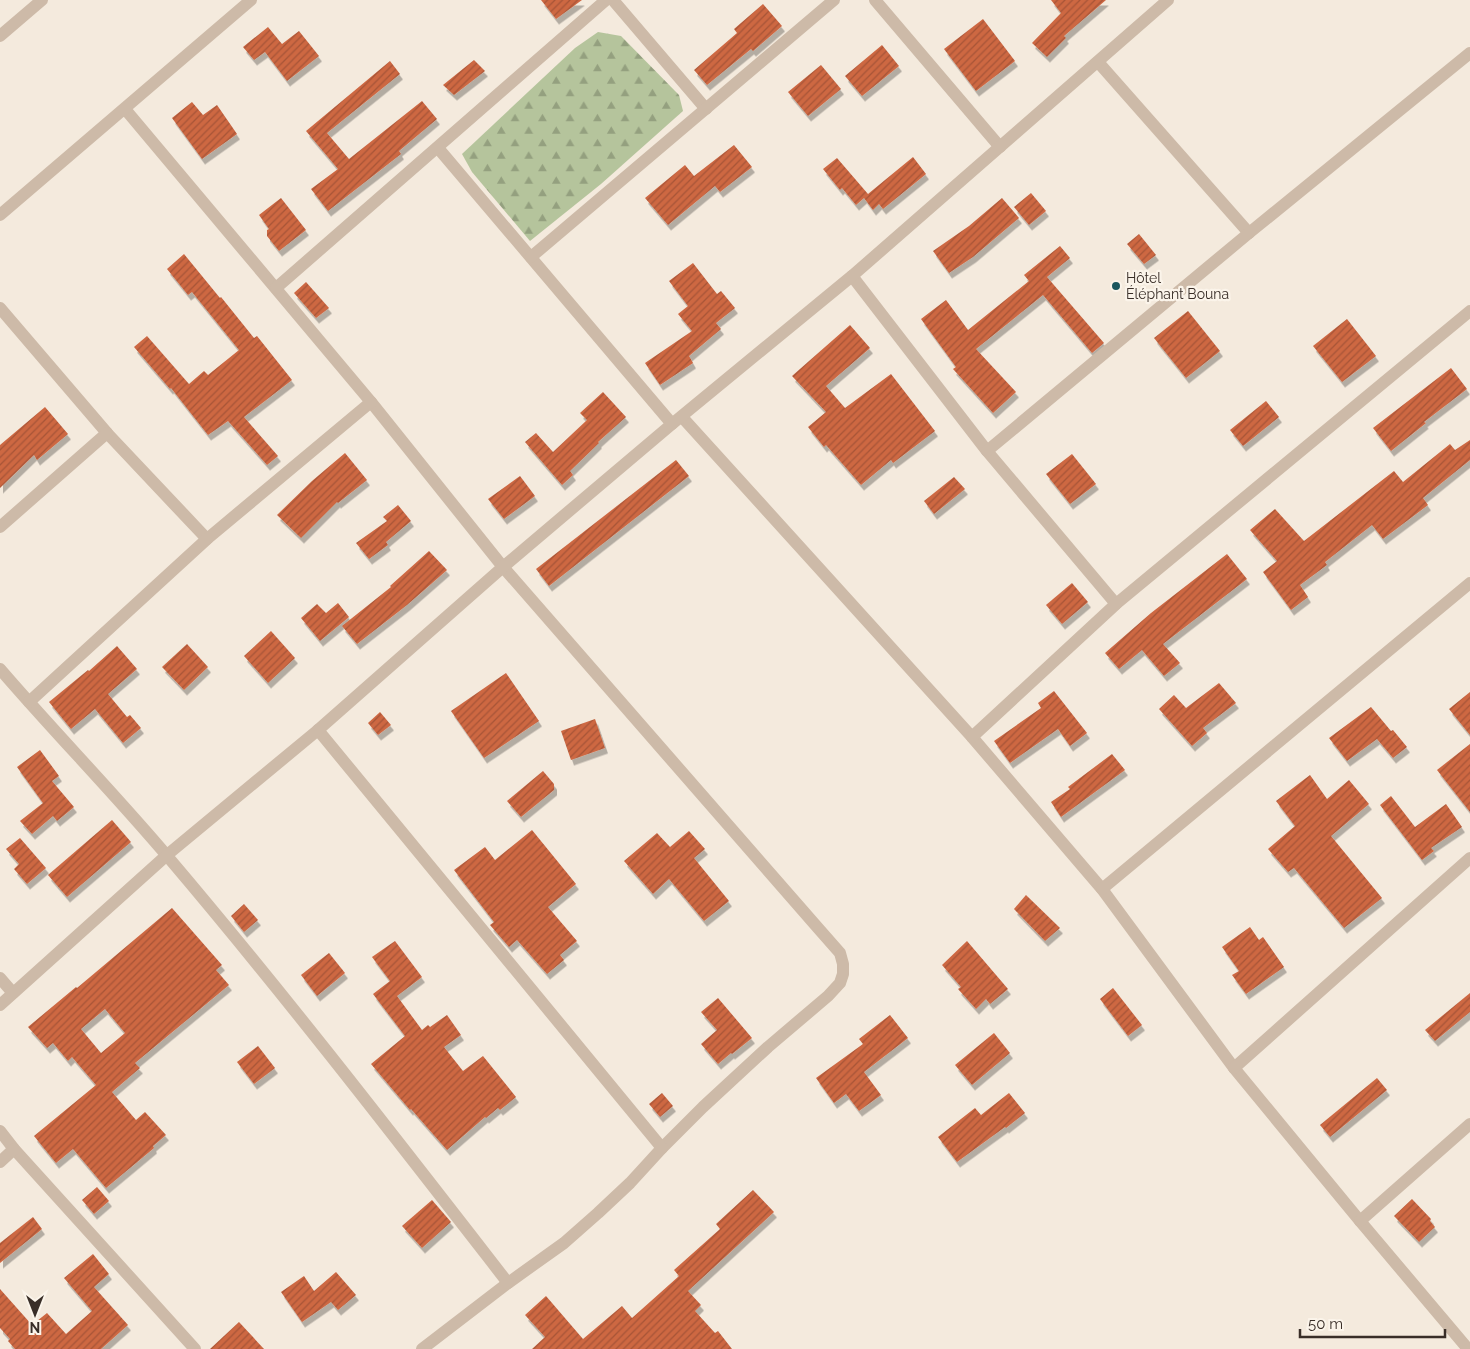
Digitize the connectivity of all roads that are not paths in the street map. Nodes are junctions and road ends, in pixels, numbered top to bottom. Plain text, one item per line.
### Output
1 (42, 0) edge
2 (252, 0) edge
3 (606, 0) edge
4 (613, 0) edge
5 (834, 0) edge
6 (875, 0) edge
7 (1168, 0) edge
8 (0, 36) edge
9 (1470, 53) edge
10 (1098, 62) junction
11 (125, 109) junction
12 (706, 109) junction
13 (1000, 147) junction
14 (438, 148) junction
15 (0, 215) edge
16 (1249, 233) junction
17 (531, 257) junction
18 (852, 276) junction
19 (276, 288) junction
20 (0, 308) edge
21 (1470, 311) edge
22 (371, 402) junction
23 (677, 420) junction
24 (107, 433) junction
25 (987, 451) junction
26 (0, 527) edge
27 (207, 539) junction
28 (503, 567) junction
29 (1470, 583) edge
30 (1116, 604) junction
31 (0, 669) edge
32 (29, 702) junction
33 (318, 730) junction
34 (972, 737) junction
35 (167, 855) junction
36 (1470, 858) edge
37 (1102, 889) junction
38 (0, 978) edge
39 (13, 993) junction
40 (0, 1005) edge
41 (1234, 1068) junction
42 (1470, 1124) edge
43 (0, 1131) edge
44 (662, 1148) junction
45 (14, 1150) junction
46 (0, 1162) edge
47 (1360, 1221) junction
48 (508, 1283) junction
49 (194, 1349) edge
50 (422, 1349) edge
51 (1468, 1349) edge

1 - 8 street
2 - 11 street
3 - 14 street
4 - 12 street
5 - 12 street
6 - 13 street
7 - 10 street
9 - 16 street
10 - 13 street
10 - 16 street
11 - 15 street
11 - 19 street
12 - 17 street
13 - 18 street
14 - 17 street
14 - 19 street
16 - 25 street
17 - 23 street
18 - 23 street
18 - 25 street
19 - 22 street
20 - 24 street
21 - 30 street
22 - 27 street
22 - 28 street
23 - 28 street
23 - 34 street
24 - 26 street
24 - 27 street
25 - 30 street
27 - 32 street
28 - 33 street
28 - 44 street
29 - 37 street
30 - 34 street
31 - 32 street
32 - 35 street
33 - 35 street
33 - 44 street
34 - 37 street
35 - 39 street
35 - 48 street
36 - 41 street
37 - 41 street
38 - 39 street
39 - 40 street
41 - 47 street
42 - 47 street
43 - 45 street
44 - 48 street
45 - 46 street
45 - 49 street
47 - 51 street
48 - 50 street

